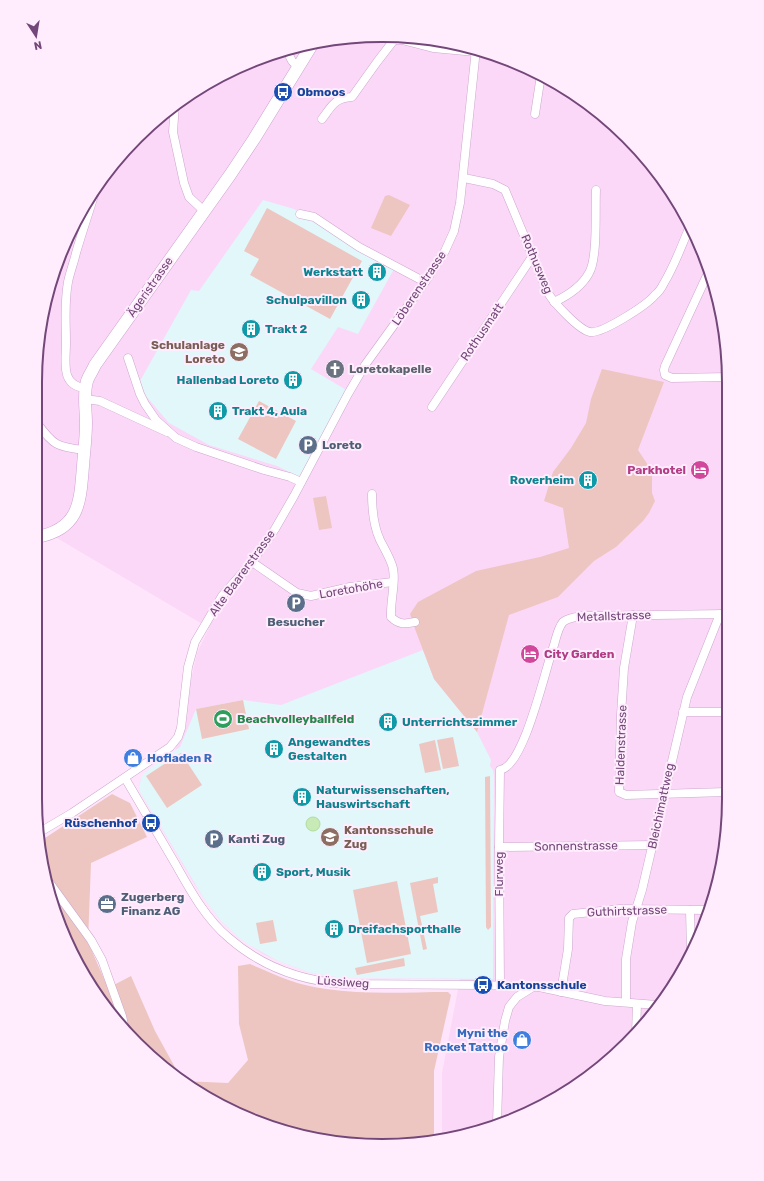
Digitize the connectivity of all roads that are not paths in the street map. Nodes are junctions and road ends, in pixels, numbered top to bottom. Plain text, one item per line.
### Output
1 (392, 42) edge
2 (419, 44) edge
3 (448, 49) edge
4 (308, 51) edge
5 (289, 55) edge
6 (476, 56) edge
7 (298, 67) junction
8 (541, 82) edge
9 (174, 112) edge
10 (535, 114) dead end
11 (322, 119) dead end
12 (464, 178) junction
13 (596, 190) dead end
14 (90, 209) edge
15 (204, 211) junction
16 (300, 214) dead end
17 (687, 232) edge
18 (532, 257) junction
19 (706, 278) edge
20 (425, 282) junction
21 (554, 302) junction
22 (128, 358) dead end
23 (722, 378) edge
24 (85, 393) junction
25 (432, 407) dead end
26 (42, 430) edge
27 (171, 434) junction
28 (84, 450) junction
29 (301, 482) junction
30 (372, 494) dead end
31 (42, 535) edge
32 (252, 562) junction
33 (393, 582) junction
34 (722, 614) edge
35 (633, 615) junction
36 (722, 618) edge
37 (415, 622) dead end
38 (683, 712) junction
39 (722, 712) edge
40 (507, 768) joint
41 (125, 778) junction
42 (722, 792) edge
43 (663, 793) junction
44 (44, 830) edge
45 (653, 845) junction
46 (499, 847) junction
47 (55, 890) edge
48 (636, 909) junction
49 (690, 910) junction
50 (703, 910) edge
51 (690, 942) edge
52 (500, 985) junction
53 (533, 987) junction
54 (561, 992) junction
55 (626, 1002) junction
56 (637, 1004) junction
57 (653, 1005) edge
58 (123, 1019) edge
59 (636, 1025) edge
60 (497, 1119) edge

1 - 11 street
2 - 3 street
4 - 7 main road, Ägeristrasse
5 - 7 street
6 - 12 street, Löberenstrasse
7 - 15 main road, Ägeristrasse
8 - 10 street
9 - 15 street
12 - 18 street, Rothusweg
12 - 20 street, Löberenstrasse
13 - 21 street
14 - 24 street
15 - 24 main road, Ägeristrasse
16 - 20 street
17 - 21 street, Rothusweg
18 - 21 street, Rothusweg
18 - 25 street, Rothusmatt
19 - 23 street
20 - 29 street, Löberenstrasse
22 - 27 street
24 - 27 street
24 - 28 main road, Ägeristrasse
26 - 28 street
27 - 29 street
28 - 31 main road, Ägeristrasse
29 - 32 street, Alte Baarerstrasse
30 - 33 street, Loretohöhe
32 - 33 street, Loretohöhe
32 - 41 street, Alte Baarerstrasse
33 - 37 street
34 - 35 street, Metallstrasse
35 - 40 street, Metallstrasse
35 - 43 street, Haldenstrasse
36 - 38 street, Bleichimattweg
38 - 39 street
38 - 43 street, Bleichimattweg
40 - 46 street, Flurweg
41 - 44 street, Alte Baarerstrasse
41 - 52 street, Lüssiweg
42 - 43 street, Haldenstrasse
43 - 45 street, Bleichimattweg
45 - 46 street, Sonnenstrasse
45 - 48 street, Bleichimattweg
46 - 52 street, Flurweg
47 - 58 street
48 - 49 street, Guthirtstrasse
48 - 54 street, Guthirtstrasse
48 - 55 street, Bleichimattweg
49 - 50 street, Guthirtstrasse
49 - 51 street
52 - 53 street, Lüssiweg
53 - 54 street, Lüssiweg
53 - 60 street
54 - 55 street, Lüssiweg
55 - 56 street, Lüssiweg
56 - 57 street, Lüssiweg
56 - 59 street

